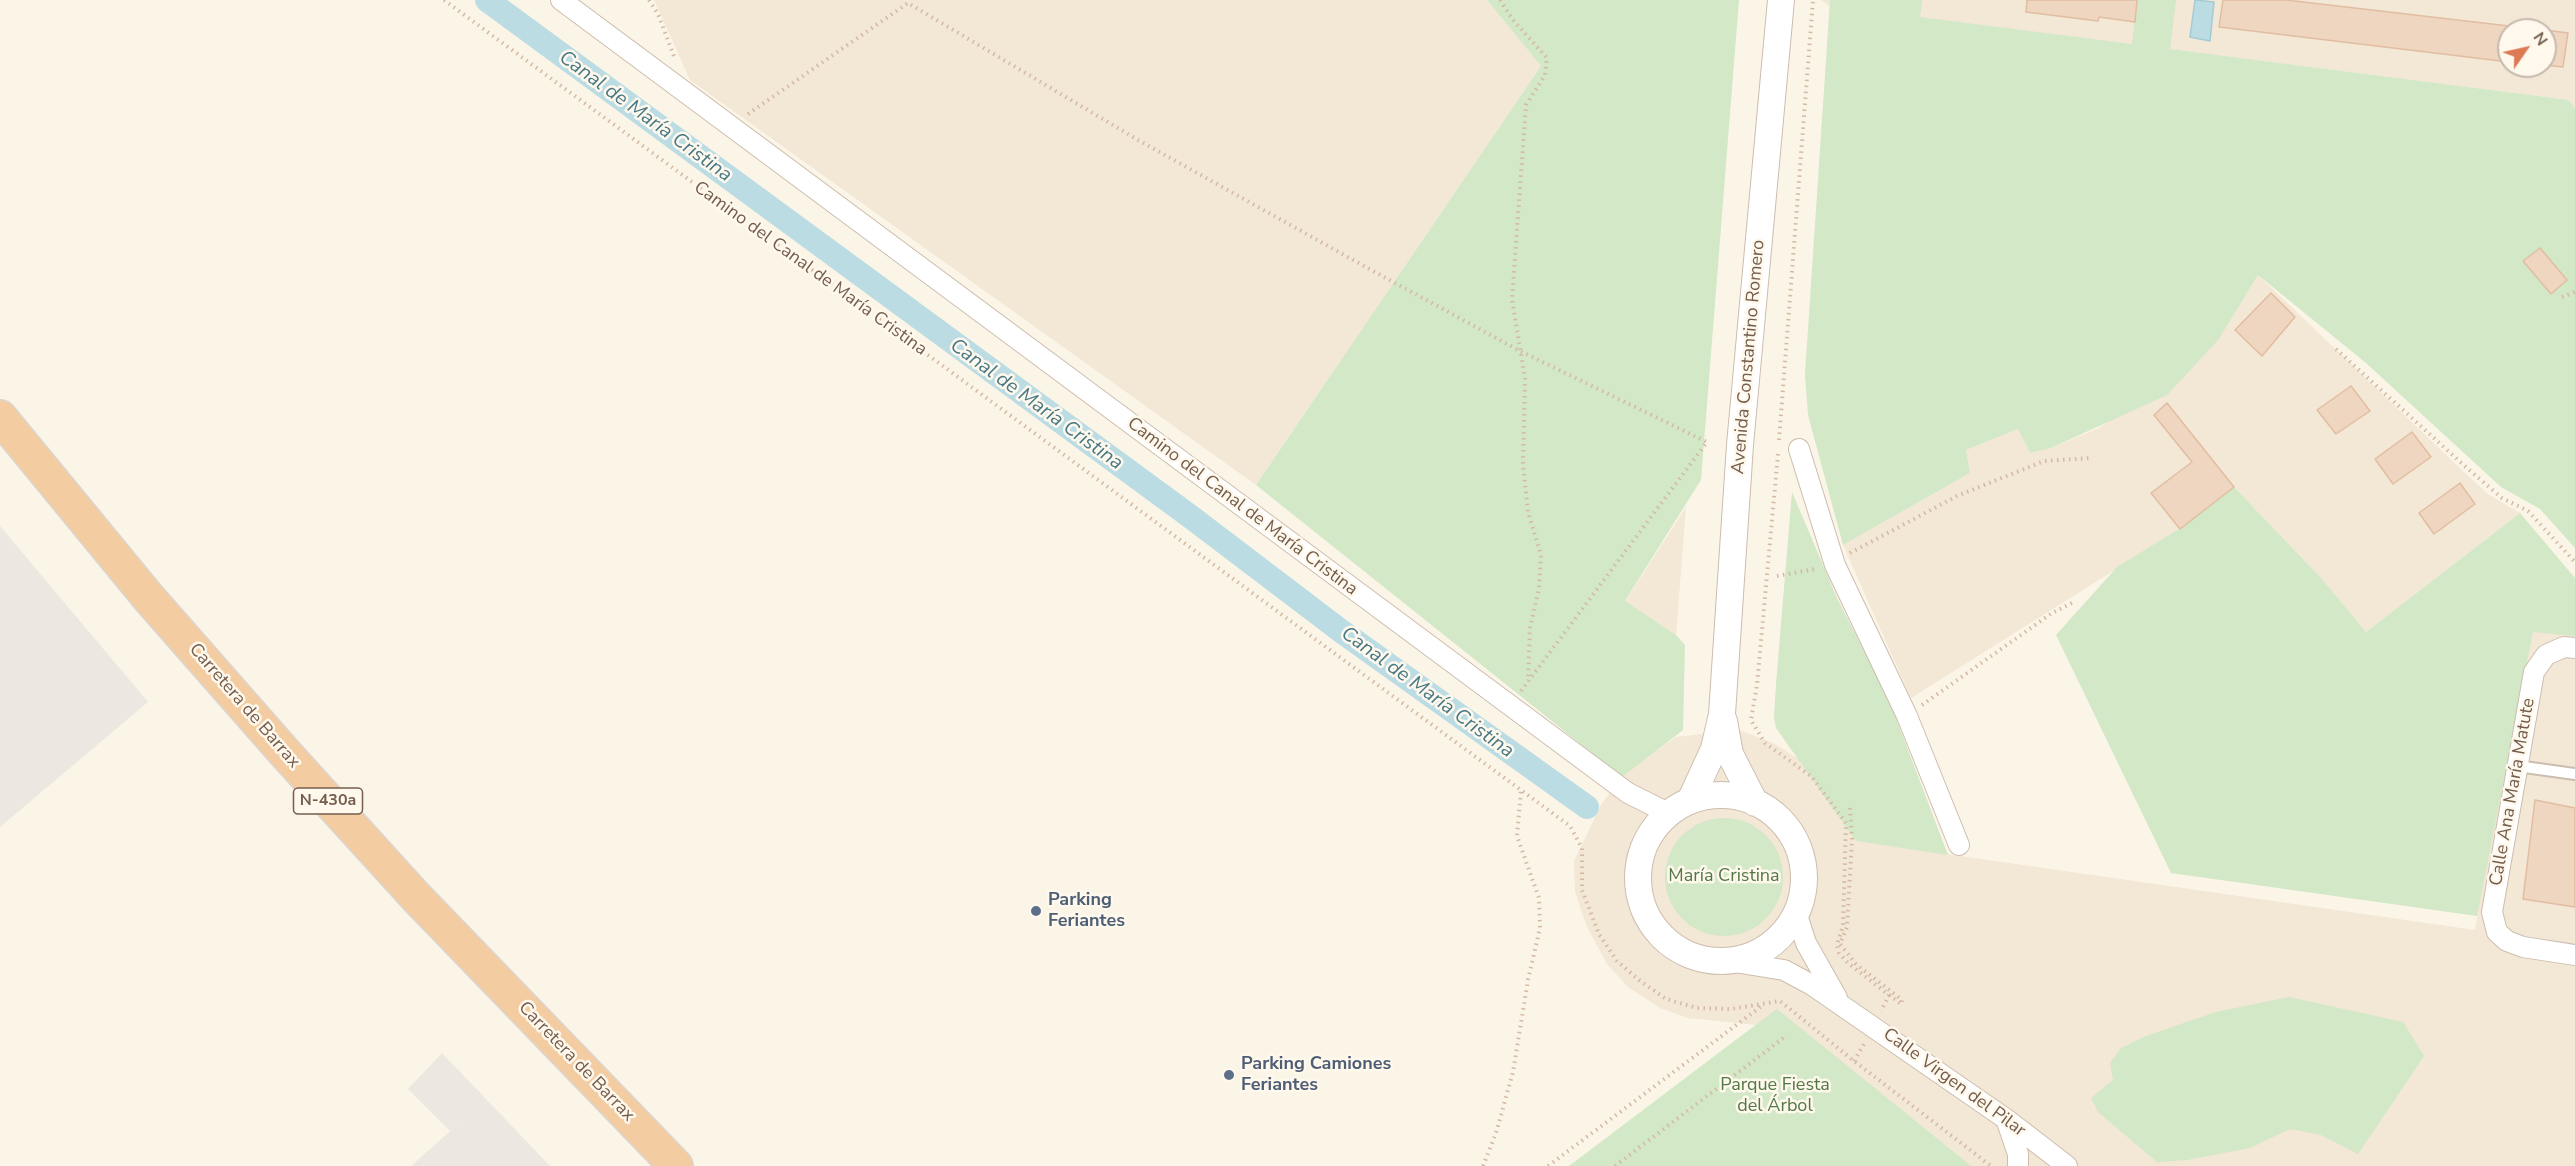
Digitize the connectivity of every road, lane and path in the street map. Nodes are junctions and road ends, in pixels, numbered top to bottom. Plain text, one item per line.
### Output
1 (444, 0) edge
2 (561, 0) edge
3 (649, 0) edge
4 (1500, 0) edge
5 (1781, 0) edge
6 (1813, 0) edge
7 (692, 98) junction
8 (730, 126) junction
9 (2575, 292) edge
10 (2562, 297) dead end
11 (2337, 349) dead end
12 (1520, 351) junction
13 (0, 417) edge
14 (1798, 449) dead end
15 (2092, 458) dead end
16 (2575, 562) edge
17 (1835, 565) junction
18 (1777, 576) dead end
19 (2074, 602) dead end
20 (2575, 648) edge
21 (1528, 681) junction
22 (1511, 706) junction
23 (1722, 714) junction
24 (1907, 716) junction
25 (2517, 766) junction
26 (2575, 774) edge
27 (1521, 790) junction
28 (1690, 801) junction
29 (1755, 803) junction
30 (1850, 808) dead end
31 (1668, 813) junction
32 (1959, 845) dead end
33 (1796, 912) junction
34 (2575, 955) edge
35 (1728, 961) junction
36 (1889, 995) junction
37 (1766, 1003) junction
38 (1840, 1003) junction
39 (1873, 1026) junction
40 (1786, 1036) dead end
41 (1854, 1061) junction
42 (2006, 1119) junction
43 (676, 1166) edge
44 (1483, 1166) edge
45 (1548, 1166) edge
46 (1615, 1166) edge
47 (1991, 1166) edge
48 (2018, 1166) edge
49 (2067, 1166) edge

1 - 27 path, Camino del Canal de María Cristina
2 - 7 street, Camino del Canal de María Cristina
3 - 7 path
4 - 12 path
5 - 23 street, Avenida Constantino Romero
6 - 36 path
7 - 8 street, Camino del Canal de María Cristina
8 - 12 path
8 - 22 street, Camino del Canal de María Cristina
9 - 10 path
11 - 16 path
12 - 21 path
12 - 21 path
13 - 43 highway, Carretera de Barrax / N-430a
14 - 17 street
15 - 17 path
17 - 18 path
17 - 24 street
19 - 24 path
20 - 25 street, Calle Ana María Matute
21 - 22 path
22 - 31 street, Camino del Canal de María Cristina
23 - 28 street, Avenida Constantino Romero
23 - 29 street, Avenida Constantino Romero
24 - 32 street
25 - 26 lane
25 - 34 street, Calle Ana María Matute
27 - 37 path, Camino del Canal de María Cristina
27 - 44 path
28 - 29 street
28 - 31 street
29 - 33 street
30 - 36 path
31 - 35 street
33 - 35 street
33 - 38 street, Calle Virgen del Pilar
35 - 38 street, Calle Virgen del Pilar
36 - 39 path
37 - 41 path, Camino del Canal de María Cristina
37 - 45 path
38 - 39 street, Calle Virgen del Pilar
39 - 41 path
39 - 42 street, Calle Virgen del Pilar
40 - 46 path
41 - 47 path, Camino del Canal de María Cristina
42 - 48 street
42 - 49 street, Calle Virgen del Pilar

